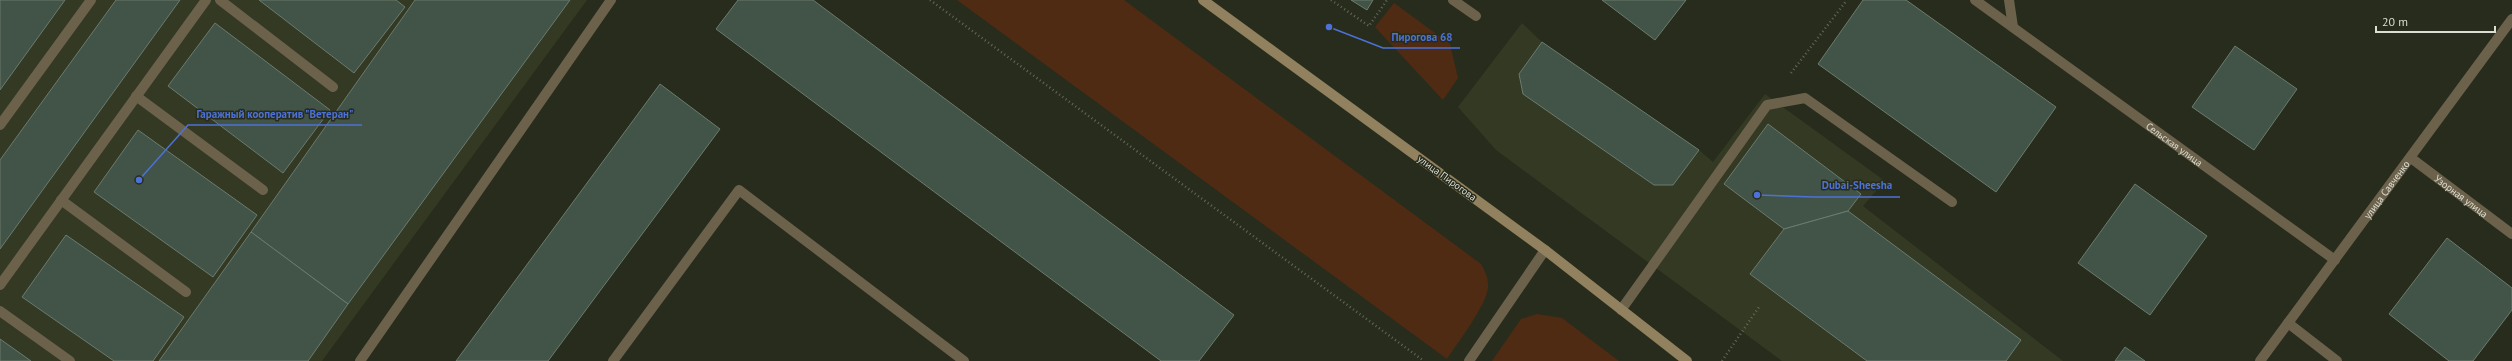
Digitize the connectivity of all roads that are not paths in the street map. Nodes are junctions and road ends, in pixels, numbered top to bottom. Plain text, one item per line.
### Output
1 (91, 0) edge
2 (206, 0) edge
3 (220, 0) edge
4 (611, 0) edge
5 (1203, 0) edge
6 (1453, 0) edge
7 (1975, 0) edge
8 (2009, 0) edge
9 (1476, 16) dead end
10 (2512, 19) edge
11 (2013, 27) junction
12 (333, 87) dead end
13 (136, 96) junction
14 (0, 126) edge
15 (2411, 158) junction
16 (263, 190) dead end
17 (61, 200) junction
18 (1952, 202) dead end
19 (2512, 234) edge
20 (1545, 250) junction
21 (2335, 260) junction
22 (0, 285) edge
23 (186, 292) dead end
24 (1621, 310) junction
25 (0, 311) edge
26 (2288, 323) junction
27 (70, 361) edge
28 (360, 361) edge
29 (614, 361) edge
30 (964, 361) edge
31 (1469, 361) edge
32 (1687, 361) edge
33 (2260, 361) edge
34 (2337, 361) edge

1 - 14 street
2 - 13 street
3 - 12 street
4 - 28 street
5 - 20 main road, улица Пирогова
6 - 9 street
7 - 11 street, Сельская улица
8 - 11 street
10 - 15 street, улица Савченко
11 - 21 street, Сельская улица
13 - 16 street
13 - 17 street
15 - 19 street, Узорная улица
15 - 21 street, улица Савченко
17 - 22 street
17 - 23 street
18 - 24 street
20 - 24 main road, улица Пирогова
20 - 31 street
21 - 26 street, улица Савченко
24 - 32 main road, улица Пирогова
25 - 27 street
26 - 33 street, улица Савченко
26 - 34 street
29 - 30 street

